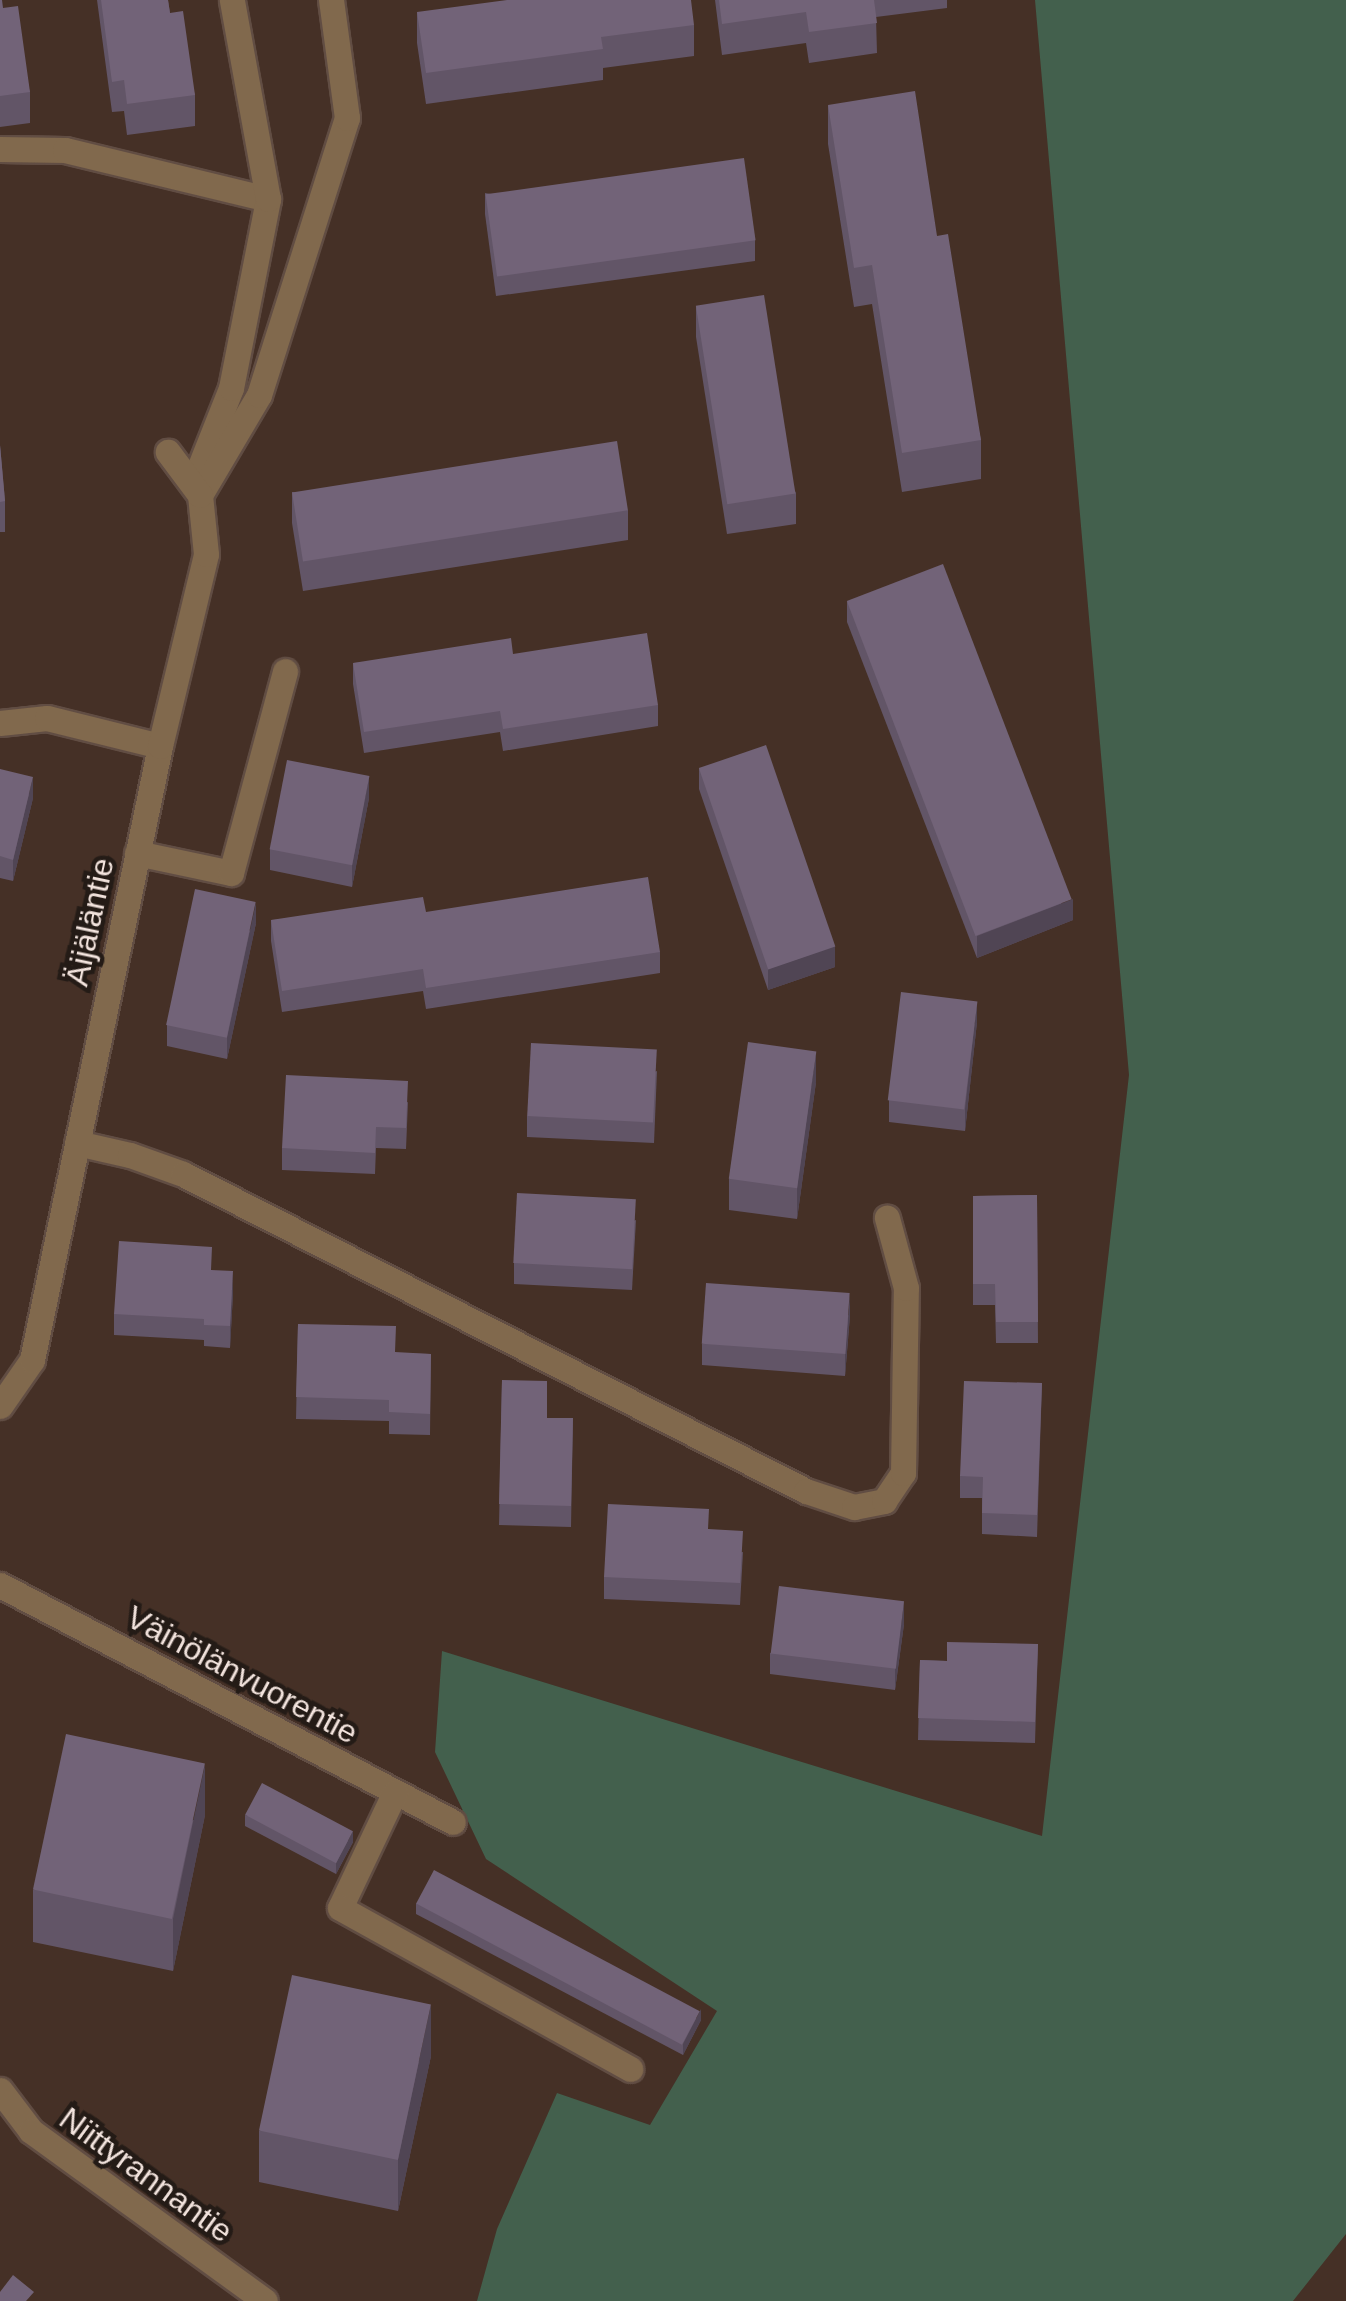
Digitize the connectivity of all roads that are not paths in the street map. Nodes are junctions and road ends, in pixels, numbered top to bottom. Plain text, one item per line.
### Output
1 (232, 0) edge
2 (331, 0) edge
3 (0, 149) edge
4 (268, 198) junction
5 (168, 452) dead end
6 (196, 490) junction
7 (284, 672) dead end
8 (0, 723) edge
9 (160, 746) junction
10 (138, 853) junction
11 (77, 1143) junction
12 (887, 1218) dead end
13 (0, 1406) edge
14 (0, 1586) edge
15 (395, 1792) junction
16 (453, 1822) dead end
17 (630, 2069) dead end
18 (0, 2090) edge
19 (265, 2301) edge

1 - 4 street
2 - 6 street
3 - 4 street
4 - 6 street
5 - 6 street
6 - 9 street, Äijäläntie
7 - 10 street
8 - 9 street
9 - 10 street, Äijäläntie
10 - 11 street, Äijäläntie
11 - 12 street
11 - 13 street, Äijäläntie
14 - 15 street, Väinölänvuorentie
15 - 16 street, Väinölänvuorentie
15 - 17 street
18 - 19 street, Niittyrannantie

